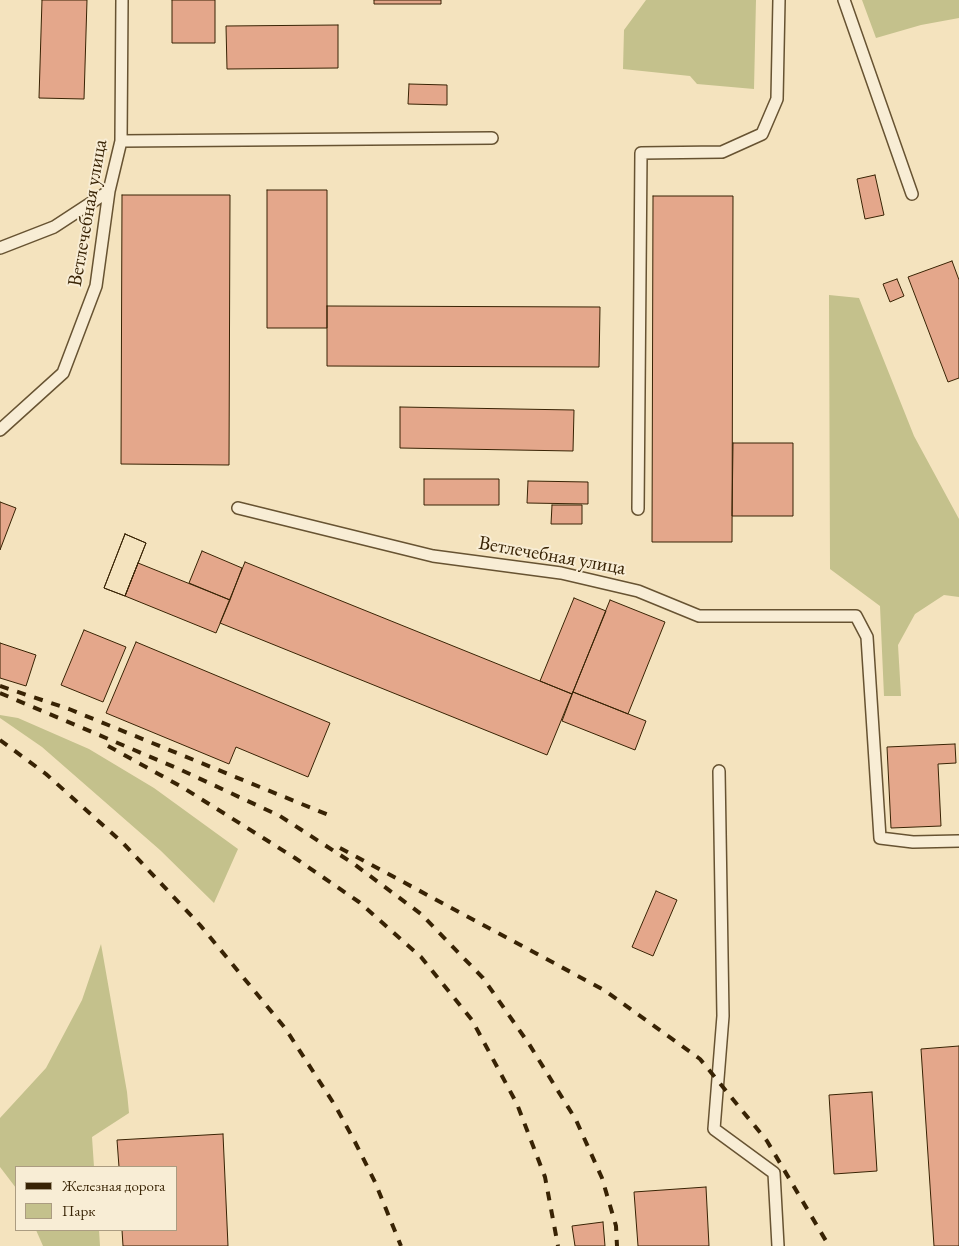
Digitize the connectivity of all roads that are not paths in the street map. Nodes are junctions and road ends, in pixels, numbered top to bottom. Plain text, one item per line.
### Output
1 (122, 0) edge
2 (779, 0) edge
3 (844, 0) edge
4 (492, 138) dead end
5 (122, 140) junction
6 (109, 191) junction
7 (912, 194) dead end
8 (0, 248) edge
9 (0, 429) edge
10 (238, 508) dead end
11 (638, 509) dead end
12 (719, 771) dead end
13 (959, 841) edge
14 (778, 1246) edge

1 - 5 lane, Ветлечебная улица
2 - 11 lane
3 - 7 lane
4 - 5 lane
5 - 6 lane, Ветлечебная улица
6 - 8 lane
6 - 9 lane, Ветлечебная улица
10 - 13 lane, Ветлечебная улица
12 - 14 lane

